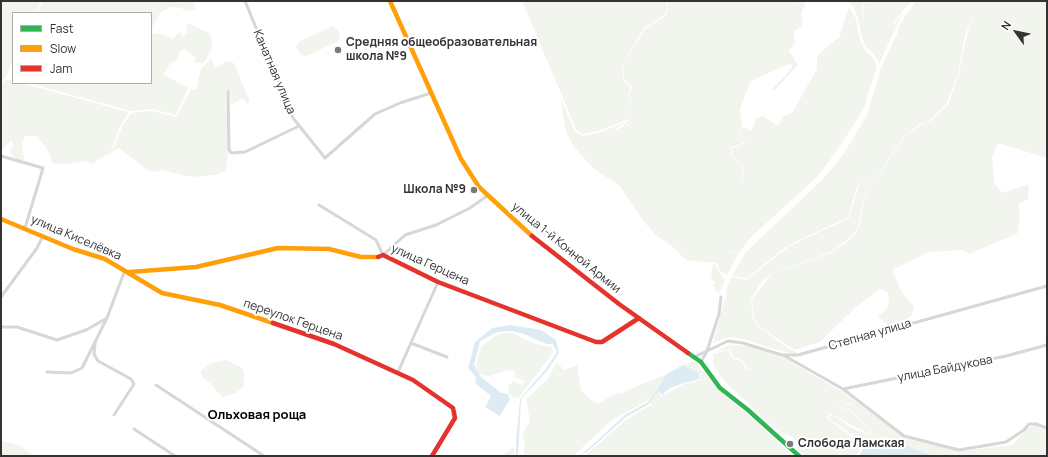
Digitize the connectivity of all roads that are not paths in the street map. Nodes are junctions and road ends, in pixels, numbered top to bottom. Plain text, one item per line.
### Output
1 (245, 1) edge
2 (390, 1) edge
3 (228, 91) dead end
4 (431, 93) junction
5 (299, 126) junction
6 (1, 156) edge
7 (488, 196) junction
8 (319, 205) dead end
9 (1, 219) edge
10 (25, 228) junction
11 (43, 236) junction
12 (383, 255) junction
13 (127, 271) junction
14 (438, 282) junction
15 (1047, 286) edge
16 (162, 293) joint
17 (1, 297) edge
18 (722, 297) dead end
19 (107, 318) junction
20 (639, 318) junction
21 (1, 327) edge
22 (95, 342) junction
23 (411, 343) junction
24 (1047, 345) edge
25 (707, 351) junction
26 (782, 355) junction
27 (447, 357) dead end
28 (694, 357) junction
29 (701, 362) junction
30 (47, 372) dead end
31 (398, 372) junction
32 (156, 385) dead end
33 (843, 389) junction
34 (114, 415) dead end
35 (134, 428) dead end
36 (1047, 428) edge
37 (175, 456) edge
38 (264, 456) edge
39 (432, 456) edge
40 (799, 456) edge

1 - 5 street, Канатная улица
2 - 4 street, улица 1-й Конной Армии
3 - 5 street
4 - 5 street, Канатная улица
4 - 7 street, улица 1-й Конной Армии
6 - 10 street
7 - 12 street
7 - 20 street, улица 1-й Конной Армии
8 - 12 street
9 - 10 street, улица Киселёвка
10 - 11 street, улица Киселёвка
11 - 13 street, улица Киселёвка
11 - 17 street
12 - 13 street, улица Герцена
12 - 14 street, улица Герцена
13 - 16 street, улица Киселёвка
13 - 19 street
14 - 20 street, улица Герцена
14 - 23 street
15 - 26 street, Степная улица
16 - 31 street, переулок Герцена
18 - 25 street
19 - 21 street
19 - 22 street
20 - 28 street, улица 1-й Конной Армии
22 - 30 street
22 - 34 street
23 - 27 street
23 - 31 street
24 - 33 street, улица Байдукова
25 - 26 street, Степная улица
25 - 28 street, Степная улица
25 - 29 street
26 - 33 street
28 - 29 street, улица 1-й Конной Армии
29 - 40 street, улица 1-й Конной Армии
31 - 39 street, переулок Герцена
32 - 38 street
33 - 36 street
35 - 37 street

